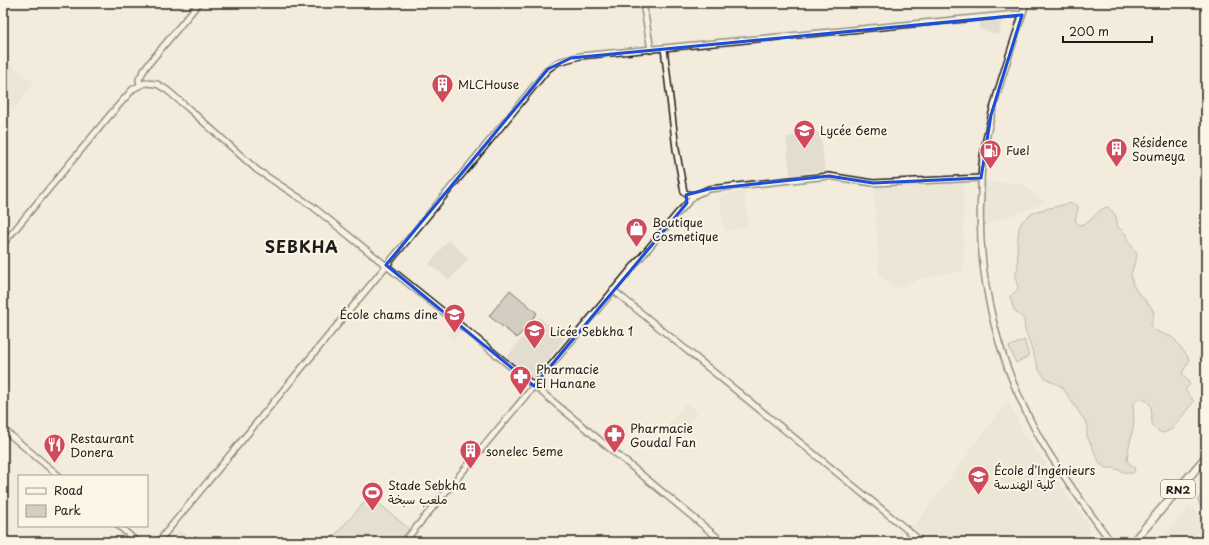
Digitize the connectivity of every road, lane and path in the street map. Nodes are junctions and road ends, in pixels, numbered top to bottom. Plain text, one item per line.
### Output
1 (199, 3) edge
2 (643, 3) edge
3 (1026, 3) edge
4 (1022, 15) junction
5 (664, 48) junction
6 (651, 50) junction
7 (140, 85) junction
8 (981, 178) junction
9 (684, 192) junction
10 (695, 195) junction
11 (687, 203) junction
12 (3, 244) edge
13 (386, 265) junction
14 (613, 290) junction
15 (534, 386) junction
16 (3, 429) edge
17 (1206, 458) edge
18 (58, 475) edge
19 (120, 527) edge
20 (1133, 541) edge
21 (137, 542) edge
22 (158, 542) edge
23 (404, 542) edge
24 (724, 542) edge
25 (922, 542) edge
26 (1111, 542) edge

1 - 7 street
2 - 6 street
3 - 4 street
4 - 5 street
4 - 8 street
5 - 6 street
5 - 9 street
6 - 13 street
7 - 12 street
7 - 13 street
8 - 10 street
8 - 26 street
9 - 10 street
9 - 11 street
10 - 11 street
11 - 14 street
13 - 15 street
13 - 22 street
14 - 15 street
14 - 25 street
15 - 23 street
15 - 24 street
16 - 18 street
17 - 20 highway, RN2
19 - 21 street

